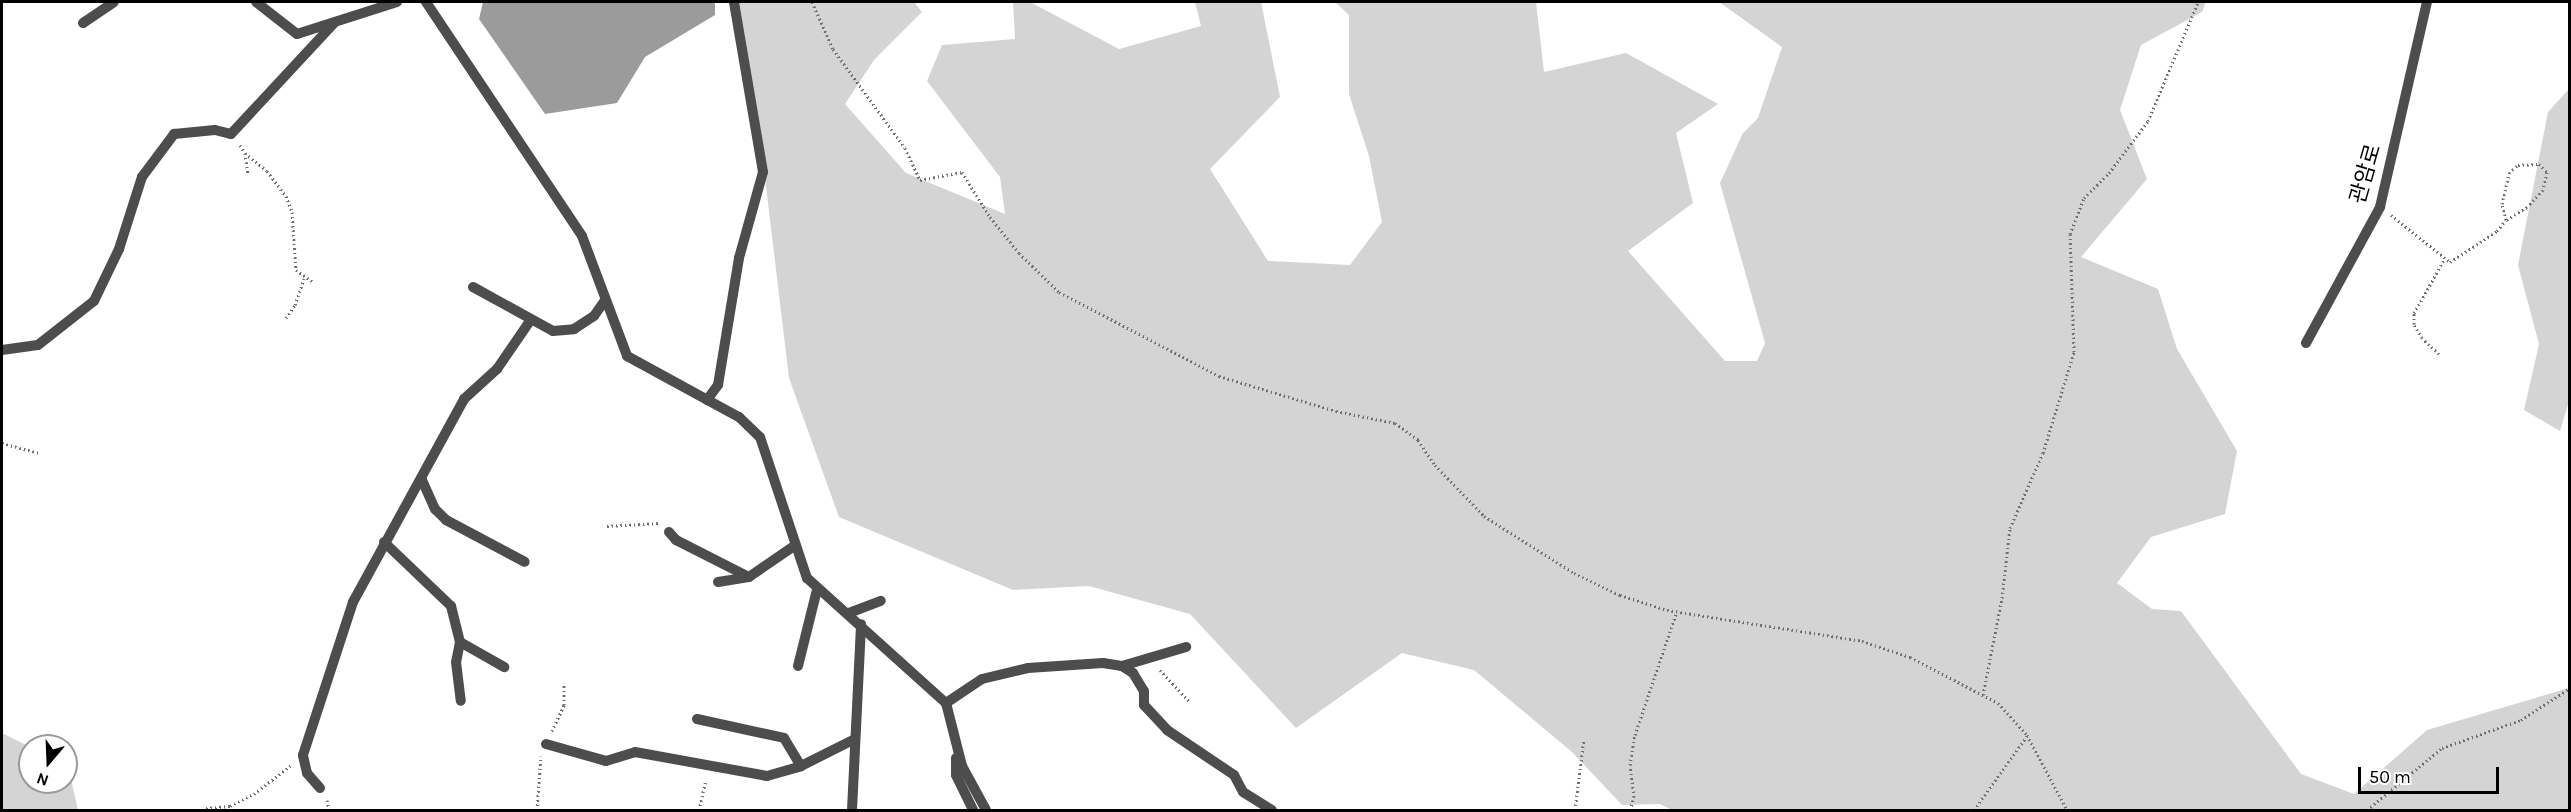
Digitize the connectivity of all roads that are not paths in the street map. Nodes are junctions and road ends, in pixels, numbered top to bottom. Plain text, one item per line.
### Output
1 (114, 2) edge
2 (256, 2) edge
3 (397, 2) edge
4 (426, 2) edge
5 (734, 2) edge
6 (2427, 2) edge
7 (335, 22) junction
8 (83, 23) dead end
9 (473, 286) dead end
10 (605, 300) junction
11 (530, 321) junction
12 (2306, 343) dead end
13 (2, 351) edge
14 (707, 400) junction
15 (422, 480) junction
16 (669, 532) road end
17 (384, 542) junction
18 (794, 546) junction
19 (525, 562) dead end
20 (749, 577) junction
21 (718, 582) dead end
22 (817, 590) junction
23 (880, 601) dead end
24 (849, 613) junction
25 (861, 624) junction
26 (460, 642) junction
27 (1186, 647) dead end
28 (798, 666) dead end
29 (1122, 666) junction
30 (504, 668) dead end
31 (461, 701) dead end
32 (946, 704) junction
33 (697, 719) dead end
34 (855, 739) junction
35 (546, 744) road end
36 (958, 749) junction
37 (801, 766) junction
38 (320, 788) dead end
39 (852, 810) edge
40 (973, 810) edge
41 (986, 810) edge
42 (1272, 810) edge

1 - 8 street
2 - 7 street
3 - 7 street
4 - 10 street
5 - 14 street
6 - 12 street, 관암로
7 - 13 street
9 - 11 street
10 - 11 street
10 - 14 street
11 - 15 street
14 - 18 street
15 - 17 street
15 - 19 street
16 - 20 street
17 - 26 street
17 - 38 street
18 - 20 street
18 - 22 street
20 - 21 street
22 - 24 street
22 - 28 street
23 - 24 street
24 - 25 street
25 - 32 street
25 - 34 street
26 - 30 street
26 - 31 street
27 - 29 street
29 - 32 street
29 - 42 street
32 - 36 street
33 - 37 street
34 - 37 street
34 - 39 street
35 - 37 street
36 - 40 street
36 - 41 street

